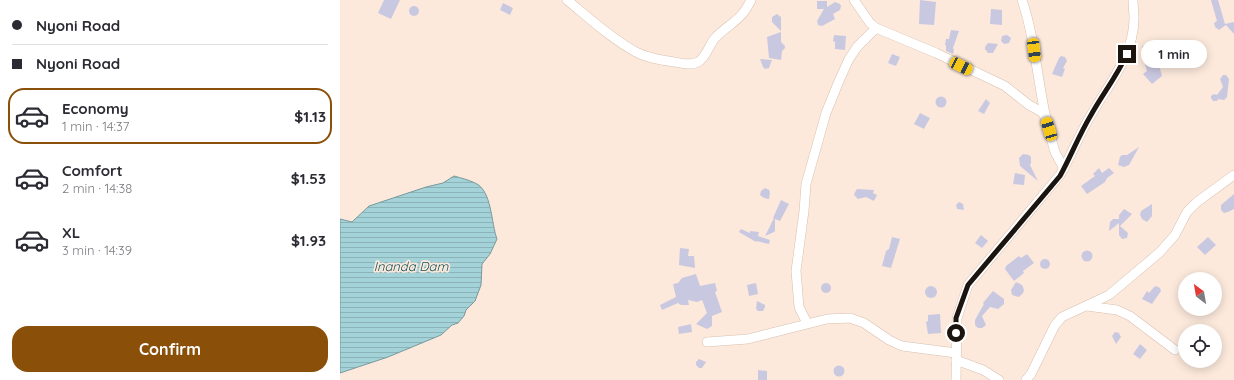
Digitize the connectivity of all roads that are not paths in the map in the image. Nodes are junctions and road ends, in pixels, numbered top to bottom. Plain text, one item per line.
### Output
1 (567, 0) edge
2 (751, 0) edge
3 (854, 0) edge
4 (1022, 0) edge
5 (1133, 0) edge
6 (876, 28) junction
7 (1049, 129) junction
8 (1064, 169) junction
9 (1234, 175) edge
10 (1087, 306) junction
11 (807, 323) junction
12 (707, 342) dead end
13 (1175, 350) dead end
14 (956, 357) junction
15 (956, 380) edge
16 (999, 380) edge
17 (1026, 380) edge

1 - 2 street
3 - 6 street
4 - 7 street
5 - 8 street
6 - 7 street
6 - 11 street
7 - 8 street
8 - 14 street
9 - 10 street
10 - 13 street
10 - 17 street
11 - 12 street
11 - 14 street
14 - 15 street
14 - 16 street

